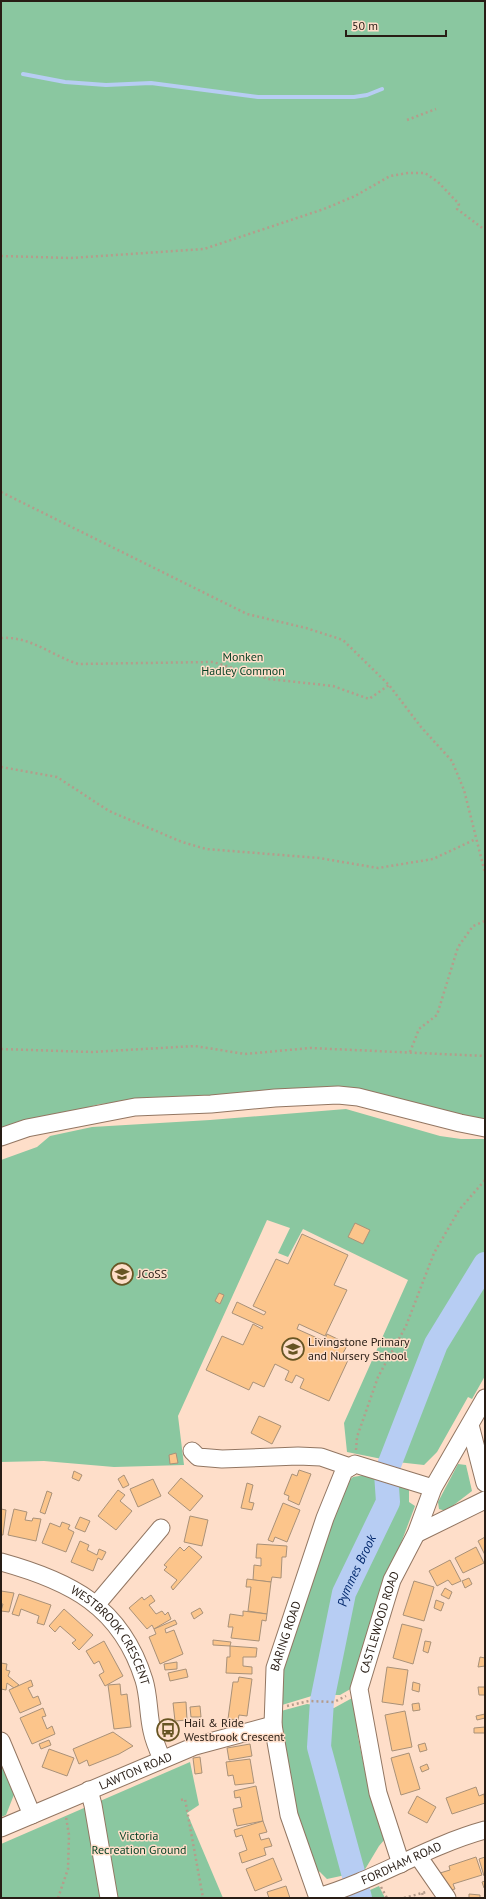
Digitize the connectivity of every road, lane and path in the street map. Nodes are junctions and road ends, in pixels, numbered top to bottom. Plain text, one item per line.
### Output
1 (436, 109) dead end
2 (407, 120) dead end
3 (485, 230) edge
4 (1, 256) edge
5 (1, 492) edge
6 (1, 638) edge
7 (389, 685) junction
8 (1, 768) edge
9 (476, 839) junction
10 (485, 872) edge
11 (485, 921) edge
12 (1, 1049) edge
13 (410, 1052) junction
14 (485, 1056) edge
15 (52, 1123) junction
16 (485, 1128) edge
17 (1, 1137) edge
18 (1, 1147) edge
19 (485, 1180) edge
20 (485, 1398) edge
21 (470, 1425) junction
22 (192, 1451) dead end
23 (358, 1467) junction
24 (485, 1483) edge
25 (433, 1488) junction
26 (485, 1500) edge
27 (161, 1528) dead end
28 (416, 1534) junction
29 (1, 1562) edge
30 (96, 1605) junction
31 (334, 1702) dead end
32 (273, 1718) junction
33 (1, 1741) edge
34 (162, 1759) junction
35 (89, 1790) junction
36 (181, 1800) dead end
37 (63, 1802) junction
38 (32, 1815) junction
39 (1, 1828) edge
40 (485, 1830) edge
41 (192, 1836) junction
42 (188, 1837) dead end
43 (418, 1856) junction
44 (401, 1864) junction
45 (422, 1893) junction
46 (443, 1893) edge
47 (318, 1897) edge
48 (58, 1898) edge
49 (109, 1898) edge
50 (203, 1898) edge
51 (404, 1898) edge
52 (424, 1898) edge

1 - 2 path
3 - 4 path
5 - 7 path
6 - 7 path
7 - 9 path
8 - 9 path
9 - 10 path
11 - 13 path
12 - 13 path
13 - 14 path
15 - 16 street
15 - 17 street
15 - 18 street
19 - 23 path
20 - 21 street, CASTLEWOOD ROAD
21 - 24 street
21 - 25 street, CASTLEWOOD ROAD
22 - 23 street
23 - 25 street
23 - 32 street, BARING ROAD
25 - 28 street, CASTLEWOOD ROAD
26 - 28 street
27 - 30 street
28 - 44 street, CASTLEWOOD ROAD
29 - 30 street, WESTBROOK CRESCENT
30 - 34 street, WESTBROOK CRESCENT
31 - 32 path
32 - 34 street, LAWTON ROAD
32 - 47 street, BARING ROAD
33 - 38 street
34 - 35 street, LAWTON ROAD
35 - 37 street, LAWTON ROAD
35 - 49 street
36 - 41 path
37 - 38 street, LAWTON ROAD
37 - 48 path
38 - 39 street, LAWTON ROAD
40 - 43 street, FORDHAM ROAD
41 - 42 path
41 - 50 path
43 - 44 street, FORDHAM ROAD
43 - 46 street
44 - 47 street, FORDHAM ROAD
45 - 46 path
45 - 51 path
45 - 52 path

